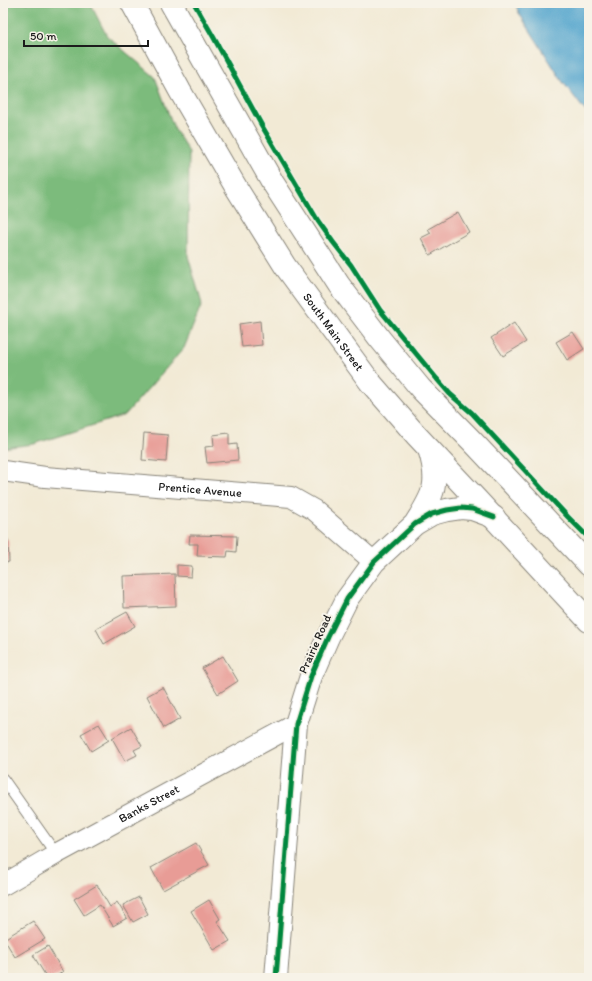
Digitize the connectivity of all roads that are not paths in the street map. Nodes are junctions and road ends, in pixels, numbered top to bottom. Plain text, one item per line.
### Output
1 (132, 3) edge
2 (171, 3) edge
3 (429, 449) junction
4 (3, 471) edge
5 (494, 517) junction
6 (416, 524) junction
7 (374, 562) junction
8 (589, 565) edge
9 (589, 621) edge
10 (296, 724) junction
11 (3, 779) edge
12 (56, 854) junction
13 (3, 885) edge
14 (276, 978) edge

1 - 3 main road, South Main Street
2 - 8 main road
3 - 5 main road, South Main Street
3 - 6 main road, Prairie Road
4 - 7 street, Prentice Avenue
5 - 6 main road, Prairie Road
5 - 9 main road, South Main Street
6 - 7 main road, Prairie Road
7 - 10 main road, Prairie Road
10 - 12 street, Banks Street
10 - 14 main road, Prairie Road
11 - 12 lane
12 - 13 street, Banks Street

